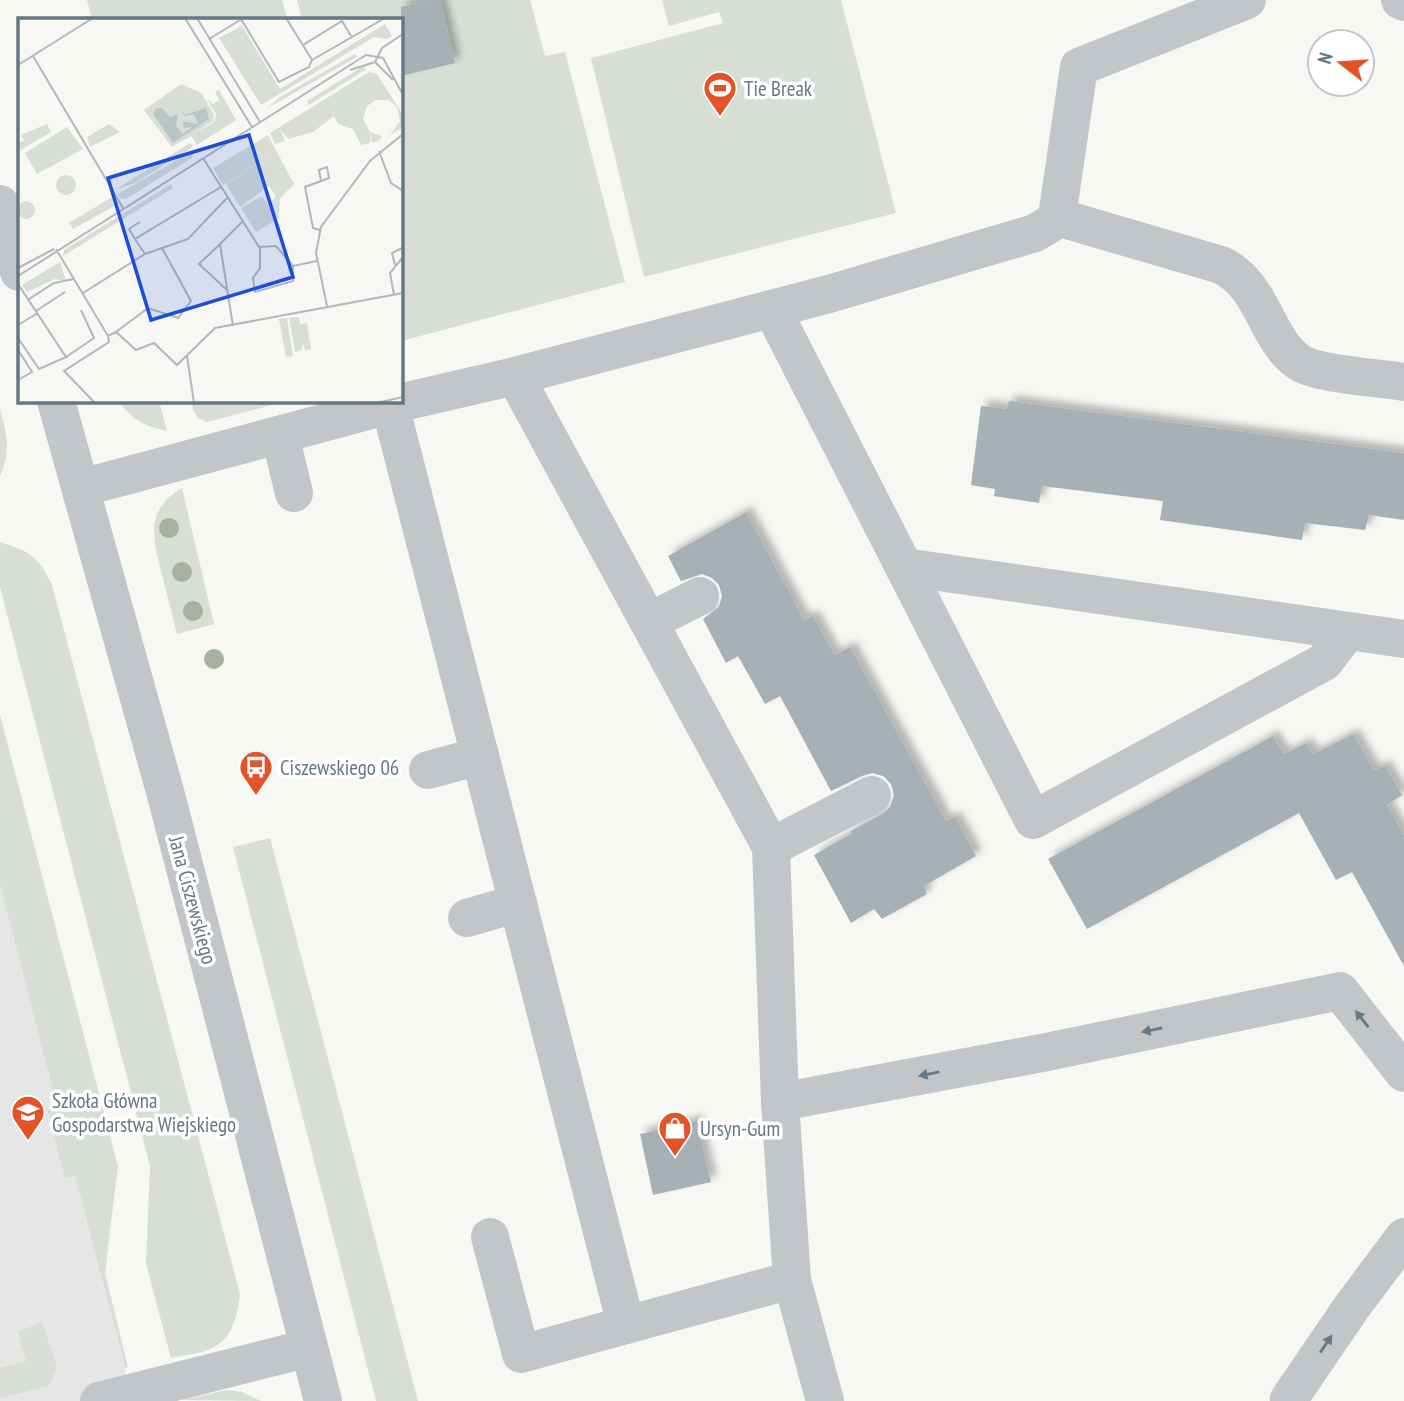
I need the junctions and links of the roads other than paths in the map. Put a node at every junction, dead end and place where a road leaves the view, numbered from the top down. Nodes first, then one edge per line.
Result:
1 (1247, 0) edge
2 (0, 204) edge
3 (1057, 217) junction
4 (18, 268) edge
5 (772, 309) junction
6 (515, 376) junction
7 (1404, 382) edge
8 (56, 402) edge
9 (390, 405) junction
10 (280, 435) junction
11 (81, 488) junction
12 (295, 493) dead end
13 (904, 567) junction
14 (700, 596) dead end
15 (649, 622) junction
16 (1348, 631) junction
17 (1404, 639) edge
18 (480, 756) junction
19 (428, 770) dead end
20 (872, 794) dead end
21 (771, 847) junction
22 (518, 903) junction
23 (467, 918) dead end
24 (1404, 1073) edge
25 (780, 1102) junction
26 (490, 1237) dead end
27 (1404, 1237) edge
28 (792, 1280) junction
29 (626, 1325) junction
30 (309, 1348) junction
31 (99, 1401) edge
32 (323, 1401) edge
33 (825, 1401) edge
34 (1290, 1401) edge

1 - 3 street
2 - 4 street
3 - 5 street
3 - 7 street
5 - 6 street
5 - 13 street
6 - 9 street
6 - 15 street
8 - 11 street, Jana Ciszewskiego
9 - 10 street
9 - 18 street
10 - 11 street
10 - 12 street
11 - 30 street, Jana Ciszewskiego
13 - 16 street
13 - 16 street
14 - 15 street
15 - 21 street
16 - 17 street
18 - 19 street
18 - 22 street
20 - 21 street
21 - 25 street
22 - 23 street
22 - 29 street
24 -> 25 street
25 - 28 street
26 - 29 street
34 -> 27 street
28 - 29 street
28 - 33 street
30 - 31 street
30 - 32 street, Jana Ciszewskiego

